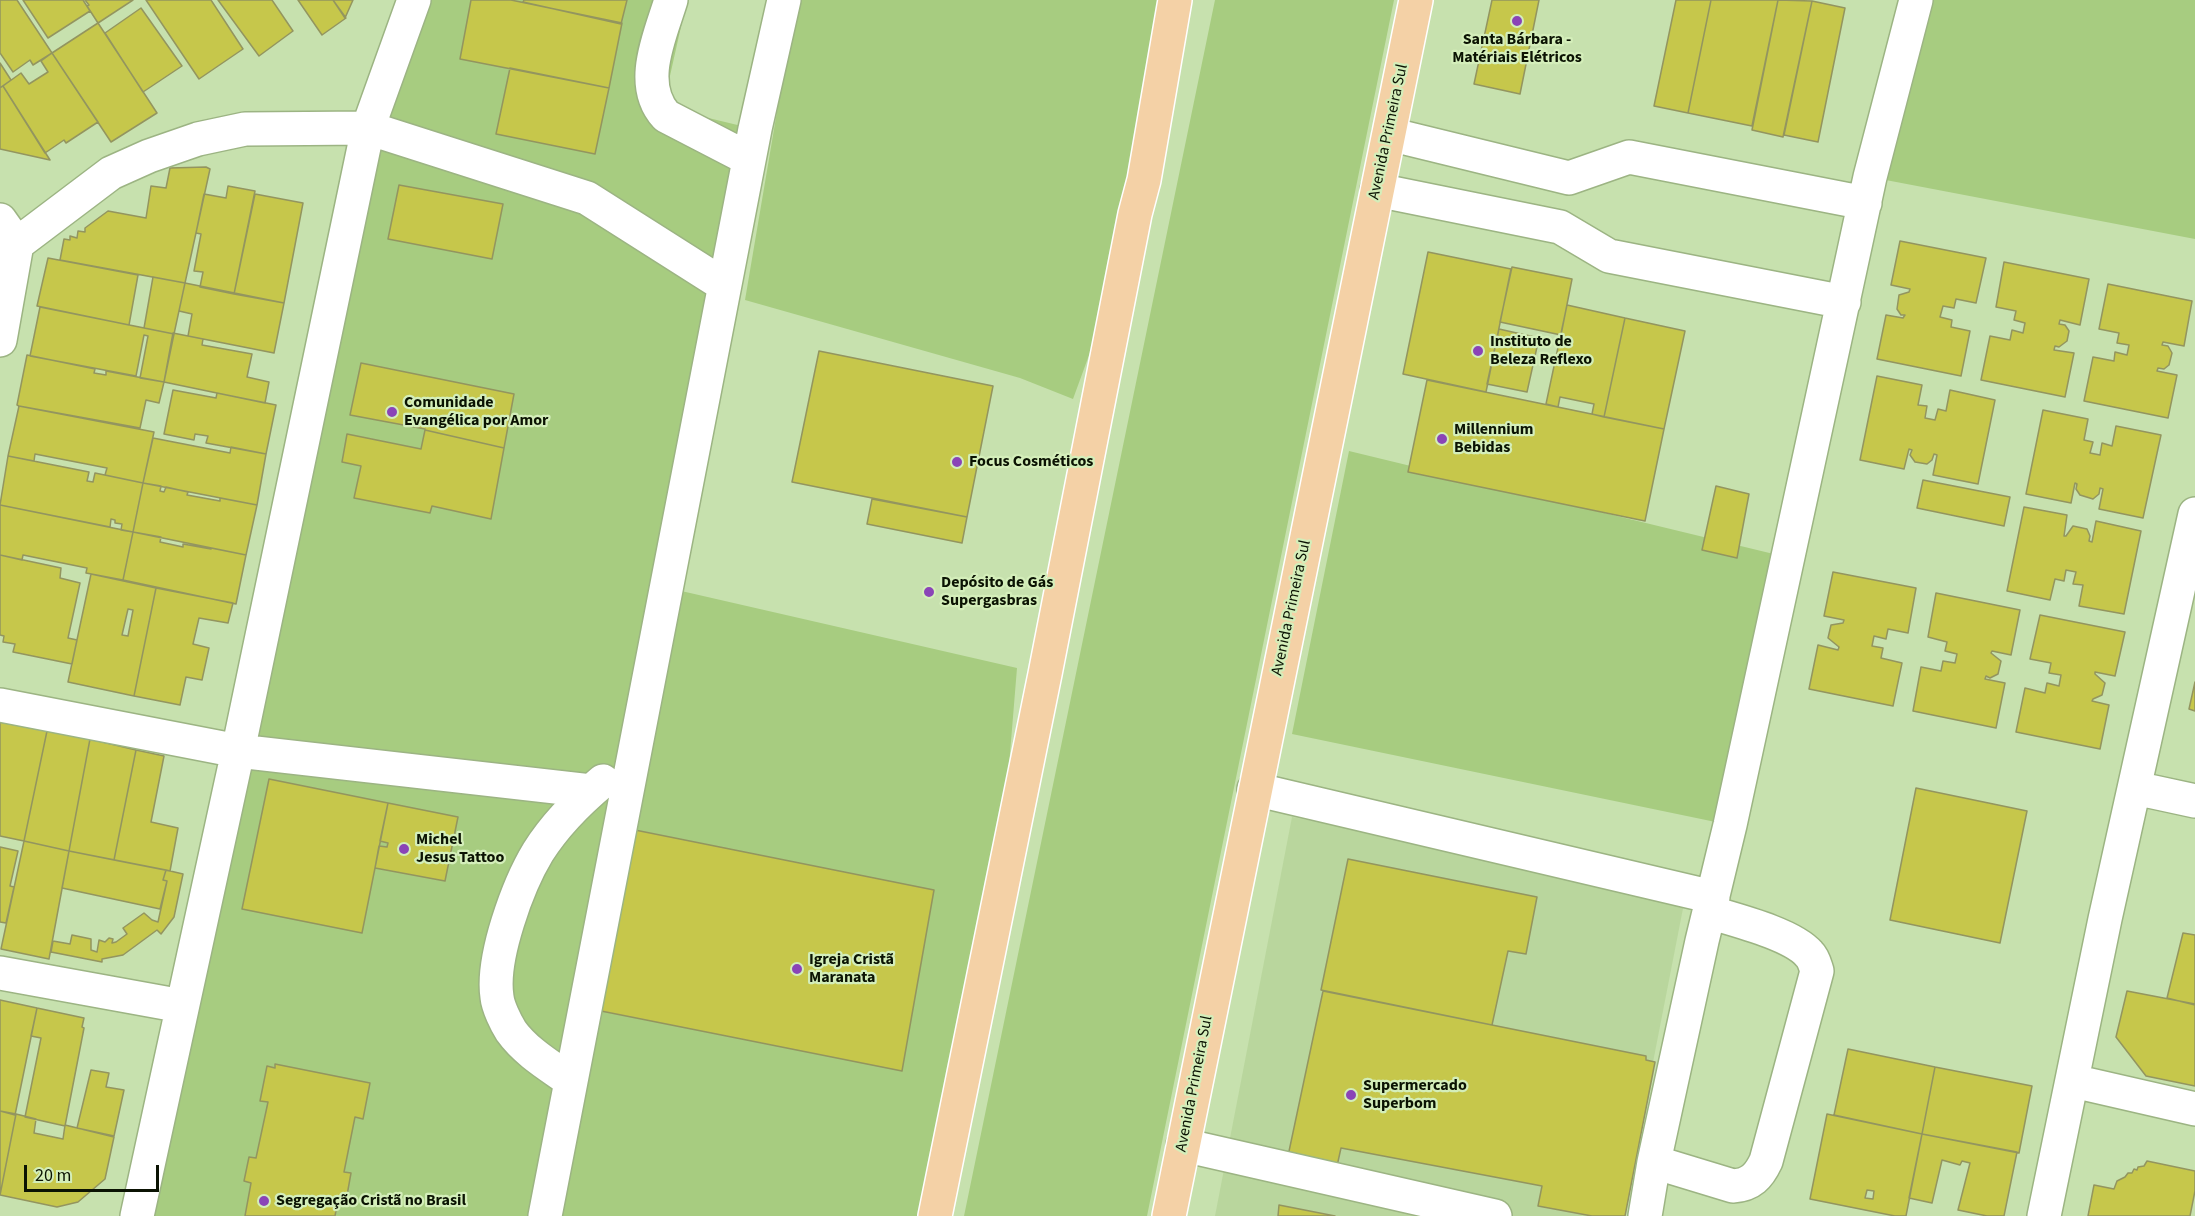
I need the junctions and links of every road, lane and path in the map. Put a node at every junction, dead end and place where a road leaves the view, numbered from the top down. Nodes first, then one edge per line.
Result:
1 (414, 0) edge
2 (671, 0) edge
3 (784, 0) edge
4 (1175, 0) edge
5 (1416, 0) edge
6 (1916, 0) edge
7 (368, 128) junction
8 (1389, 134) junction
9 (749, 159) junction
10 (1569, 178) junction
11 (1377, 190) junction
12 (1865, 203) junction
13 (1560, 227) junction
14 (8, 232) edge
15 (724, 285) junction
16 (1844, 302) junction
17 (0, 340) edge
18 (2195, 516) edge
19 (0, 705) edge
20 (238, 751) junction
21 (634, 754) junction
22 (1254, 789) junction
23 (2135, 789) junction
24 (591, 791) junction
25 (2195, 801) edge
26 (1711, 904) junction
27 (0, 973) edge
28 (182, 1006) junction
29 (571, 1081) junction
30 (2073, 1081) junction
31 (2195, 1109) edge
32 (1183, 1145) junction
33 (1654, 1162) junction
34 (137, 1216) edge
35 (545, 1216) edge
36 (935, 1216) edge
37 (1169, 1216) edge
38 (1495, 1216) edge
39 (1645, 1216) edge
40 (2044, 1216) edge

1 - 7 street
2 - 9 street
3 - 9 street
4 - 36 main road
5 - 8 main road, Avenida Primeira Sul
6 - 12 street
7 - 14 street
7 - 15 street
7 - 20 street
8 - 10 street
8 - 11 main road, Avenida Primeira Sul
9 - 15 street
10 - 12 street
10 - 13 street
11 - 13 street
11 - 22 main road, Avenida Primeira Sul
12 - 16 street
13 - 16 street
14 - 17 street
15 - 21 street
16 - 26 street
18 - 23 street
19 - 20 street
20 - 24 street
20 - 28 street
21 - 24 street
21 - 29 street
22 - 26 street
22 - 32 main road, Avenida Primeira Sul
23 - 25 street
23 - 30 street
24 - 29 street
26 - 33 street
26 - 33 street
27 - 28 street
28 - 34 street
29 - 35 street
30 - 31 street
30 - 40 street
32 - 37 main road, Avenida Primeira Sul
32 - 38 street
33 - 39 street

